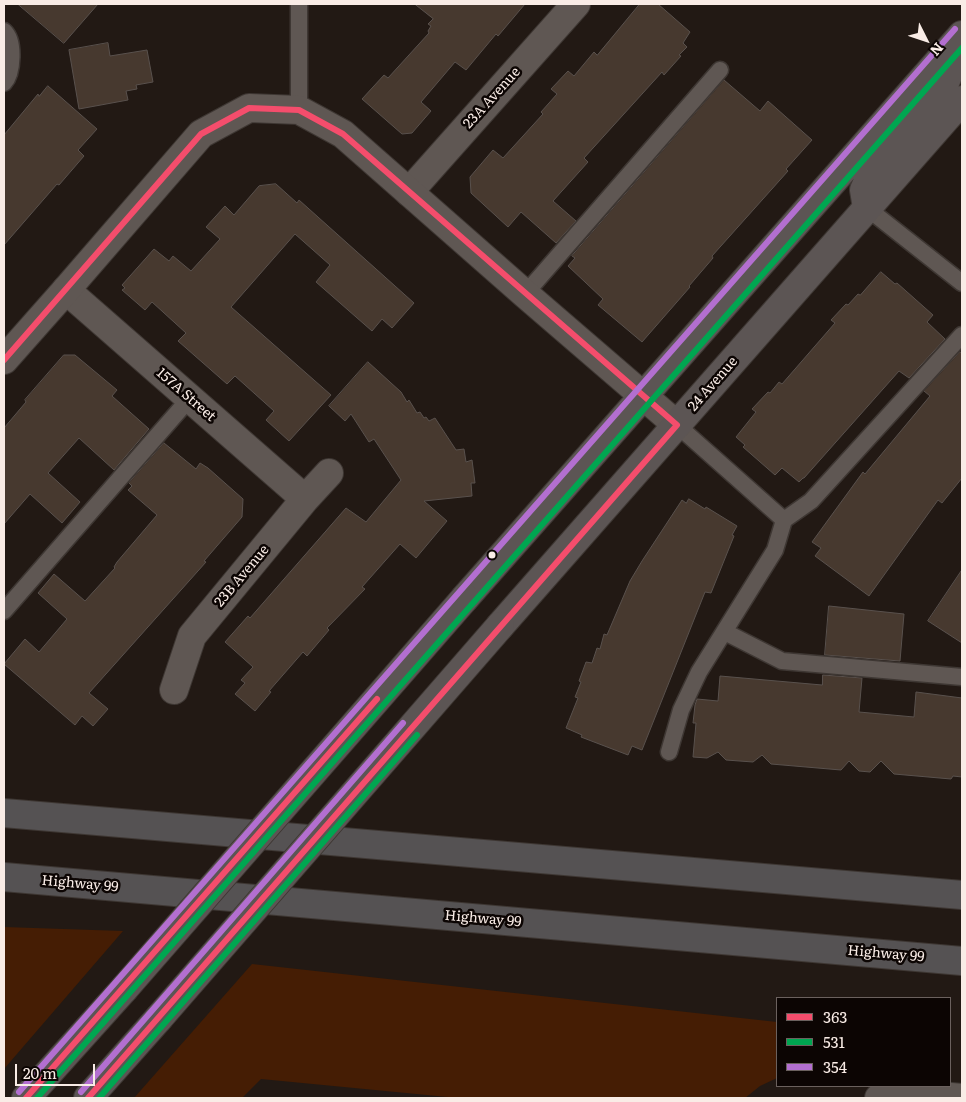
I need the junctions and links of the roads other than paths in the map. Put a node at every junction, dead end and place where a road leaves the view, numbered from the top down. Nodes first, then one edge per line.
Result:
1 (299, 4) edge
2 (576, 4) edge
3 (4, 31) edge
4 (962, 35) edge
5 (962, 44) edge
6 (720, 70) dead end
7 (4, 84) edge
8 (961, 104) edge
9 (299, 110) junction
10 (409, 192) junction
11 (867, 208) junction
12 (962, 283) edge
13 (66, 290) junction
14 (525, 294) junction
15 (962, 335) edge
16 (4, 360) edge
17 (644, 397) junction
18 (190, 398) junction
19 (677, 426) junction
20 (329, 474) dead end
21 (305, 499) junction
22 (784, 520) junction
23 (4, 611) edge
24 (725, 632) junction
25 (962, 677) edge
26 (174, 690) dead end
27 (669, 752) dead end
28 (4, 812) edge
29 (4, 877) edge
30 (962, 895) edge
31 (962, 961) edge
32 (26, 1098) edge
33 (88, 1098) edge
34 (879, 1098) edge
35 (962, 1098) edge

1 - 9 lane
2 - 10 street, 23A Avenue
3 - 7 lane
4 - 17 main road
5 - 11 main road
6 - 14 lane
8 - 11 main road, 24 Avenue
9 - 10 street
9 - 13 street
10 - 14 street
11 - 12 lane
11 - 19 main road, 24 Avenue
13 - 16 street
13 - 18 street, 157A Street
14 - 17 street
15 - 22 lane
17 - 19 street
17 - 32 main road, bridge
18 - 21 street, 157A Street
18 - 23 lane
19 - 22 lane
19 - 33 main road, 24 Avenue, bridge
20 - 21 street, 23B Avenue
21 - 26 street, 23B Avenue
22 - 24 lane
24 - 25 lane
24 - 27 lane
28 - 30 highway
29 - 31 highway, Highway 99
34 - 35 street

